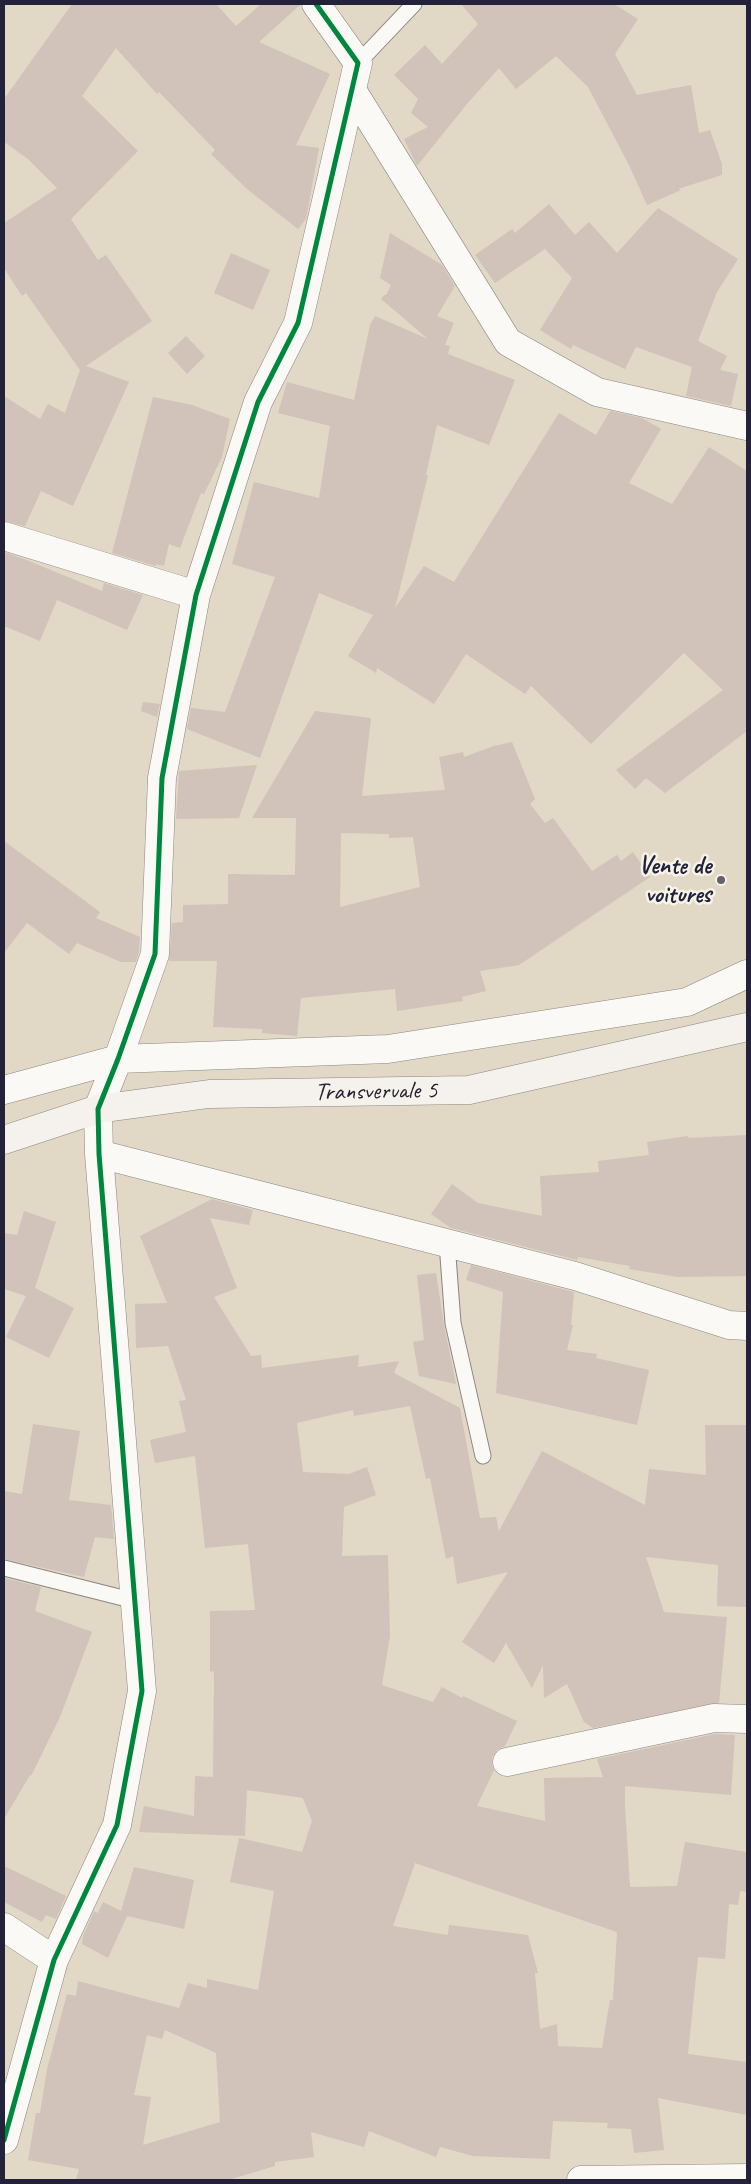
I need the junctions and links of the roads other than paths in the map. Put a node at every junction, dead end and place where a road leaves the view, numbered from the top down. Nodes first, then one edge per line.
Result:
1 (316, 4) edge
2 (414, 4) edge
3 (358, 63) junction
4 (352, 90) junction
5 (747, 426) edge
6 (4, 536) edge
7 (196, 595) junction
8 (747, 974) edge
9 (747, 1027) edge
10 (118, 1059) junction
11 (4, 1090) edge
12 (98, 1109) junction
13 (4, 1140) edge
14 (99, 1154) junction
15 (447, 1243) junction
16 (747, 1326) edge
17 (483, 1456) dead end
18 (4, 1568) edge
19 (134, 1600) junction
20 (747, 1719) edge
21 (508, 1762) dead end
22 (4, 1926) edge
23 (54, 1960) junction
24 (4, 2140) edge
25 (747, 2178) edge
26 (581, 2180) edge

1 - 3 street
2 - 3 lane
3 - 4 street
4 - 5 street
4 - 7 street
6 - 7 street
7 - 10 street
8 - 10 street
9 - 12 main road, Transvervale 5
10 - 11 street
10 - 12 street
12 - 13 main road, Transvervale 5
12 - 14 street
14 - 15 street
14 - 19 street
15 - 16 street
15 - 17 lane
18 - 19 lane
19 - 23 street
20 - 21 street
22 - 23 street
23 - 24 street
25 - 26 street

